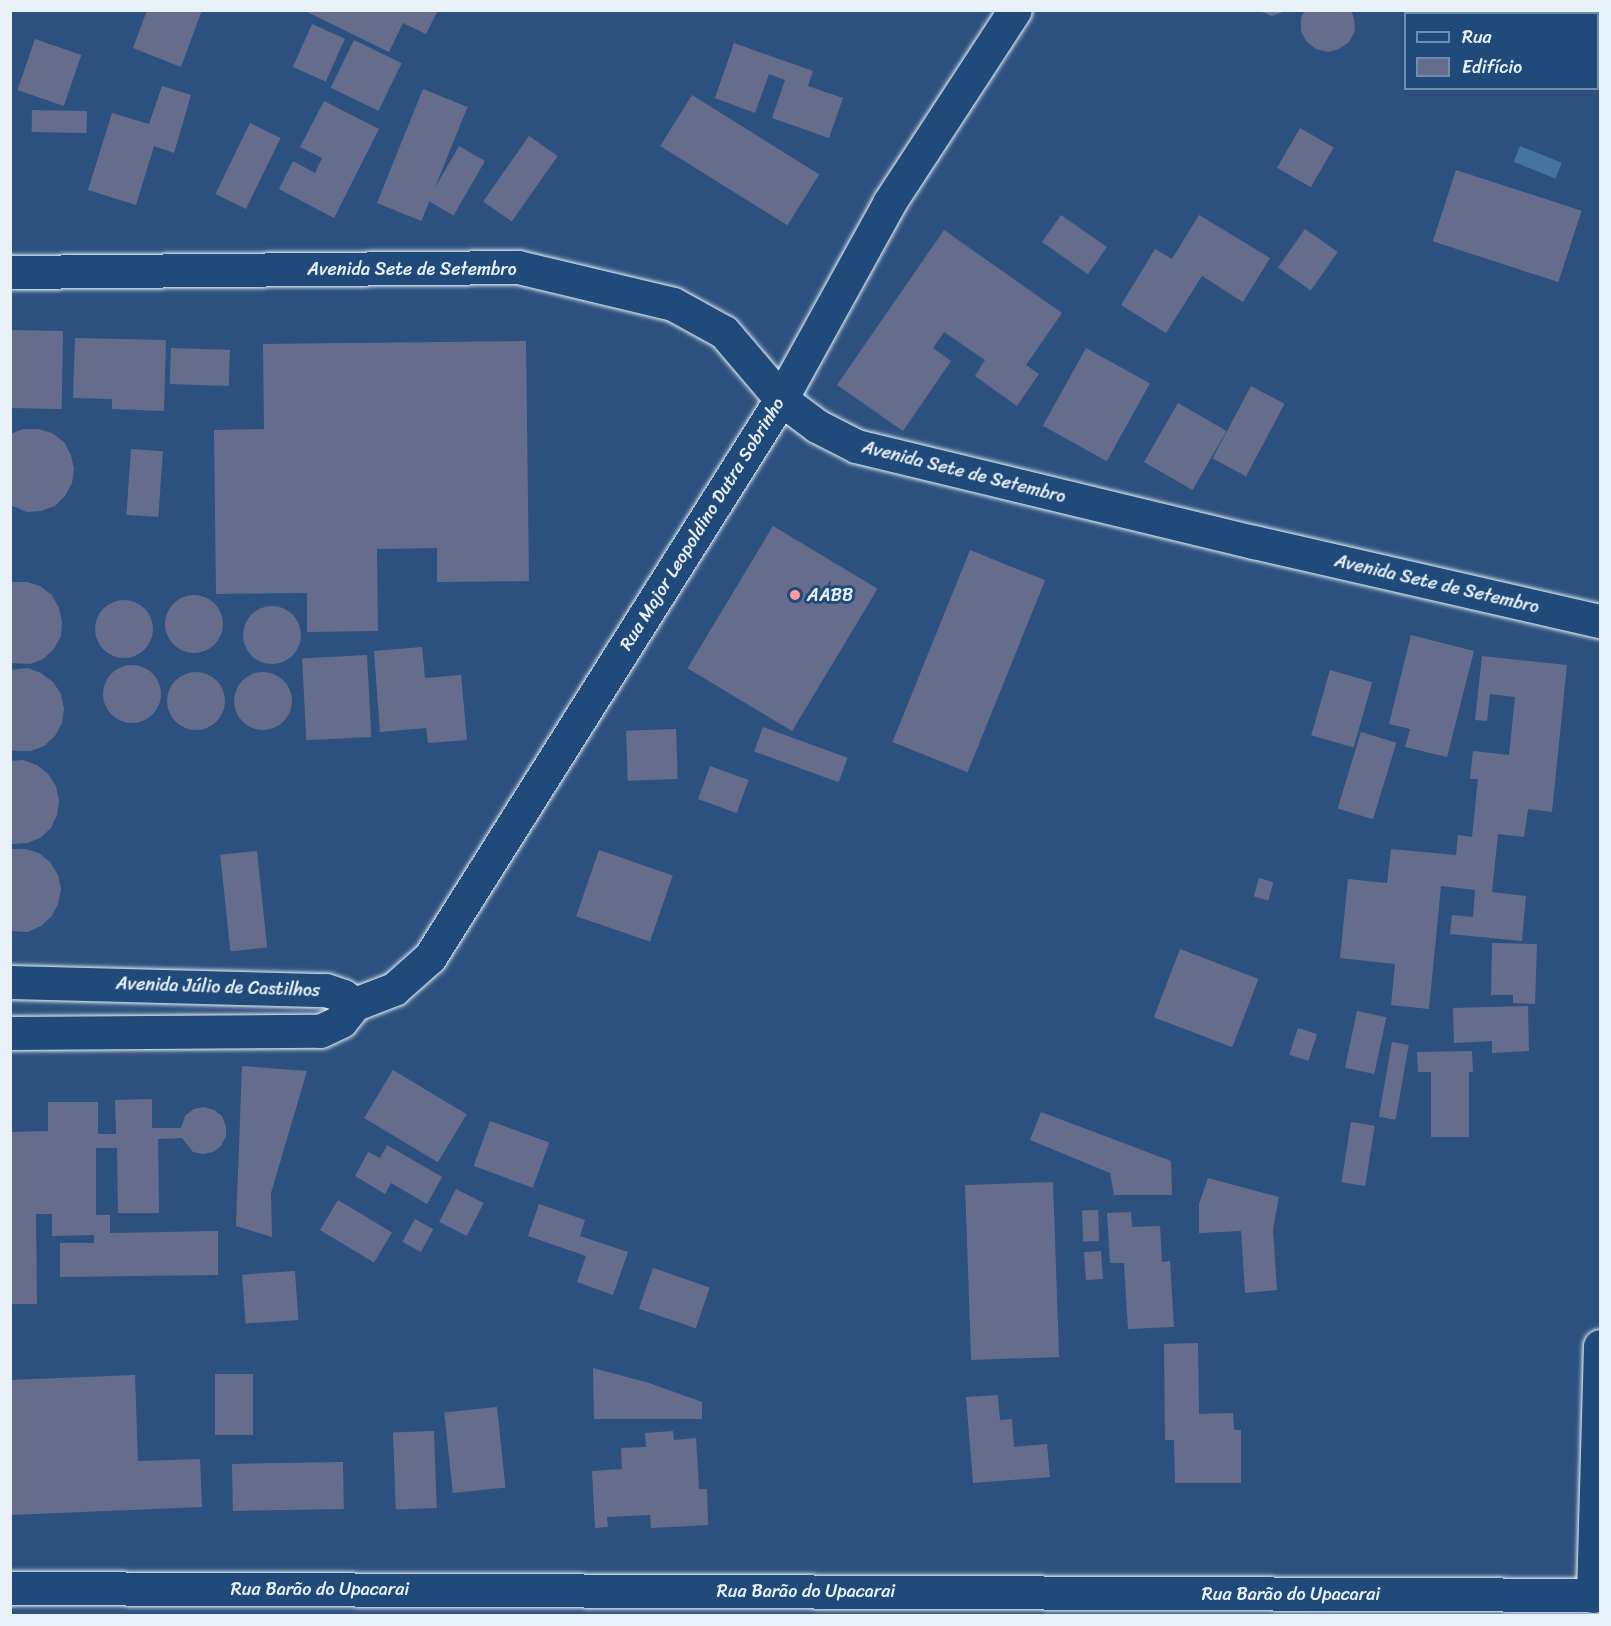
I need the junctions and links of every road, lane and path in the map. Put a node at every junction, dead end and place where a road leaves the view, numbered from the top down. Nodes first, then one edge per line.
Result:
1 (1015, 10) edge
2 (10, 272) edge
3 (781, 399) junction
4 (1600, 621) edge
5 (10, 982) edge
6 (354, 1004) junction
7 (10, 1033) edge
8 (1600, 1346) edge
9 (10, 1588) edge
10 (1597, 1596) edge
11 (568, 1602) edge

1 - 3 street, Rua Major Leopoldino Dutra Sobrinho
2 - 3 street, Avenida Sete de Setembro
3 - 4 street, Avenida Sete de Setembro
3 - 6 street, Rua Major Leopoldino Dutra Sobrinho
5 - 6 street, Avenida Júlio de Castilhos
6 - 7 street, Avenida Júlio de Castilhos
8 - 10 street
9 - 11 street, Rua Barão do Upacarai
10 - 11 street, Rua Barão do Upacarai

